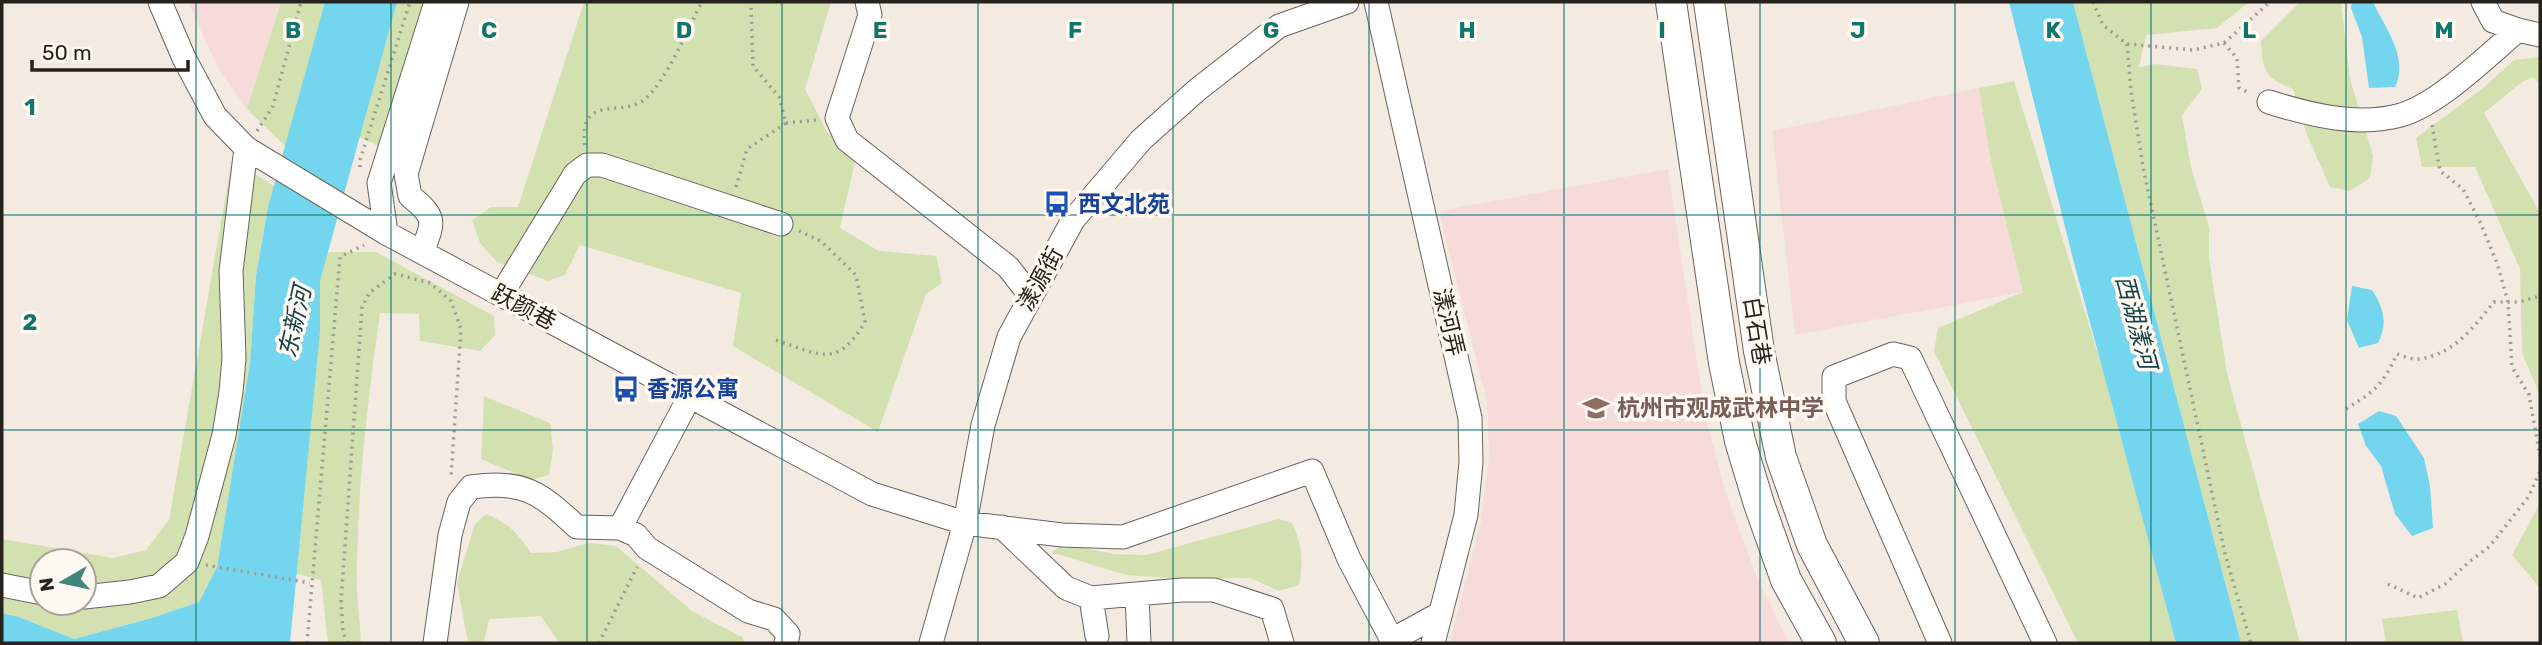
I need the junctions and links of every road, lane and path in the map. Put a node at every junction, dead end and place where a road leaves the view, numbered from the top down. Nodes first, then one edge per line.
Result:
1 (160, 2) edge
2 (301, 2) edge
3 (436, 2) edge
4 (457, 2) edge
5 (702, 2) edge
6 (751, 2) edge
7 (867, 2) edge
8 (1347, 2) edge
9 (1376, 2) edge
10 (1671, 2) edge
11 (1709, 2) edge
12 (2093, 2) edge
13 (2270, 2) edge
14 (2483, 2) edge
15 (2529, 32) edge
16 (2224, 43) junction
17 (2127, 44) junction
18 (2435, 98) junction
19 (2269, 102) joint
20 (837, 118) junction
21 (786, 123) junction
22 (246, 148) junction
23 (587, 165) junction
24 (730, 206) junction
25 (781, 224) joint
26 (386, 233) junction
27 (422, 252) junction
28 (501, 295) junction
29 (1030, 295) junction
30 (2540, 296) edge
31 (2508, 302) junction
32 (776, 340) dead end
33 (690, 396) junction
34 (2346, 409) dead end
35 (2540, 456) edge
36 (2540, 471) edge
37 (459, 502) junction
38 (965, 523) junction
39 (1003, 527) junction
40 (620, 528) junction
41 (647, 548) junction
42 (187, 562) junction
43 (310, 583) junction
44 (2388, 584) dead end
45 (2, 585) edge
46 (28, 590) edge
47 (1137, 594) junction
48 (98, 596) edge
49 (1091, 598) junction
50 (1441, 613) junction
51 (1097, 636) dead end
52 (1391, 642) edge
53 (307, 643) edge
54 (348, 643) edge
55 (435, 643) edge
56 (599, 643) edge
57 (786, 643) edge
58 (931, 643) edge
59 (1139, 643) edge
60 (1282, 643) edge
61 (1433, 643) edge
62 (1821, 643) edge
63 (1864, 643) edge
64 (1940, 643) edge
65 (2045, 643) edge
66 (2251, 643) edge

1 - 22 street, 跃颜巷
2 - 22 path
3 - 26 street
4 - 27 street
5 - 23 path
6 - 21 path
7 - 20 street
8 - 29 street, 漾源街
9 - 50 street, 漾河弄
10 - 62 main road, 白石巷
11 - 63 main road, 白石巷
12 - 17 path
13 - 16 path
14 - 15 street
15 - 18 street
16 - 17 path
16 - 19 path
17 - 66 path
18 - 19 street
18 - 31 path
20 - 21 path
20 - 29 street
21 - 24 path
22 - 26 street, 跃颜巷
22 - 42 street
23 - 24 street
23 - 28 street
24 - 25 street
25 - 32 path
26 - 27 street, 跃颜巷
26 - 43 path
27 - 28 street, 跃颜巷
28 - 33 street, 跃颜巷
29 - 38 street, 漾源街
30 - 31 path
31 - 34 path
31 - 35 path
33 - 38 street, 跃颜巷
33 - 40 street
36 - 44 path
37 - 40 street
37 - 54 path
37 - 55 street
38 - 39 street, 跃颜巷
38 - 58 street, 漾源街
39 - 49 street
39 - 52 street, 跃颜巷
40 - 41 street
41 - 56 path
41 - 57 street
42 - 43 path
42 - 48 street
43 - 53 path
45 - 46 street
47 - 49 street
47 - 59 street
47 - 60 street
49 - 51 street
50 - 52 street
50 - 61 street, 漾河弄
64 - 65 street

